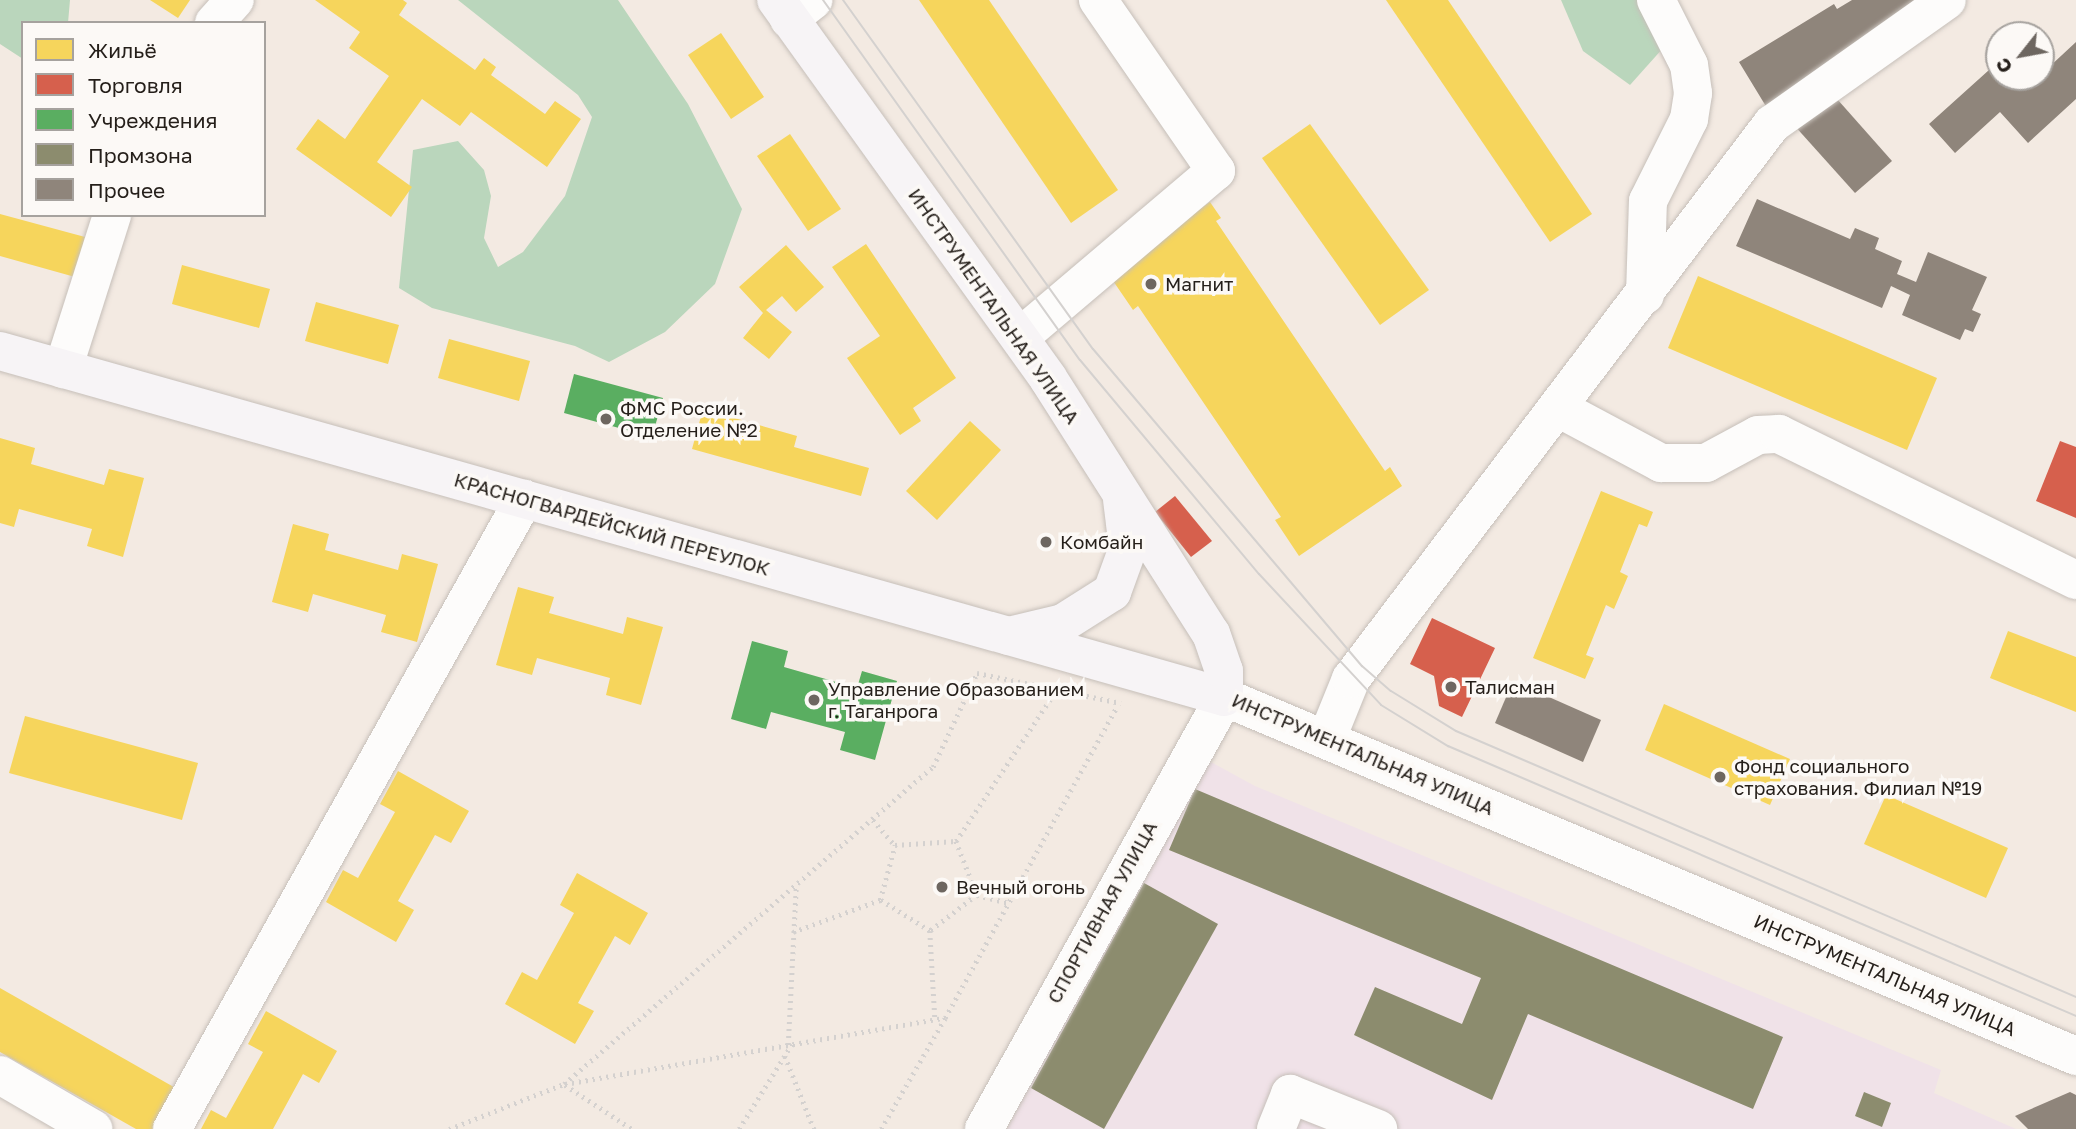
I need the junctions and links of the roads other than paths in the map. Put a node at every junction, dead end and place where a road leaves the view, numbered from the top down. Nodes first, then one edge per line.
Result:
1 (234, 0) edge
2 (1098, 0) edge
3 (1656, 0) edge
4 (1947, 0) edge
5 (792, 6) edge
6 (216, 21) edge
7 (111, 217) edge
8 (1645, 295) junction
9 (1020, 337) junction
10 (0, 351) edge
11 (63, 369) junction
12 (1560, 409) junction
13 (1122, 494) junction
14 (524, 499) junction
15 (2076, 580) edge
16 (1007, 637) junction
17 (1224, 697) junction
18 (1327, 738) junction
19 (2076, 1056) edge
20 (0, 1075) edge
21 (93, 1129) edge
22 (172, 1129) edge
23 (984, 1129) edge
24 (1276, 1129) edge
25 (1378, 1129) edge

1 - 6 street
2 - 9 street
3 - 8 street
4 - 8 street
5 - 9 main road, ИНСТРУМЕНТАЛЬНАЯ УЛИЦА
7 - 11 street
8 - 12 street
9 - 13 main road, ИНСТРУМЕНТАЛЬНАЯ УЛИЦА
10 - 11 main road, КРАСНОГВАРДЕЙСКИЙ ПЕРЕУЛОК
11 - 14 main road, КРАСНОГВАРДЕЙСКИЙ ПЕРЕУЛОК
12 - 15 street
12 - 18 street
13 - 16 main road
13 - 17 main road, ИНСТРУМЕНТАЛЬНАЯ УЛИЦА
14 - 16 main road, КРАСНОГВАРДЕЙСКИЙ ПЕРЕУЛОК
14 - 22 street
16 - 17 main road, КРАСНОГВАРДЕЙСКИЙ ПЕРЕУЛОК
17 - 18 street, ИНСТРУМЕНТАЛЬНАЯ УЛИЦА
17 - 23 street, СПОРТИВНАЯ УЛИЦА
18 - 19 street, ИНСТРУМЕНТАЛЬНАЯ УЛИЦА
20 - 21 street
24 - 25 street

